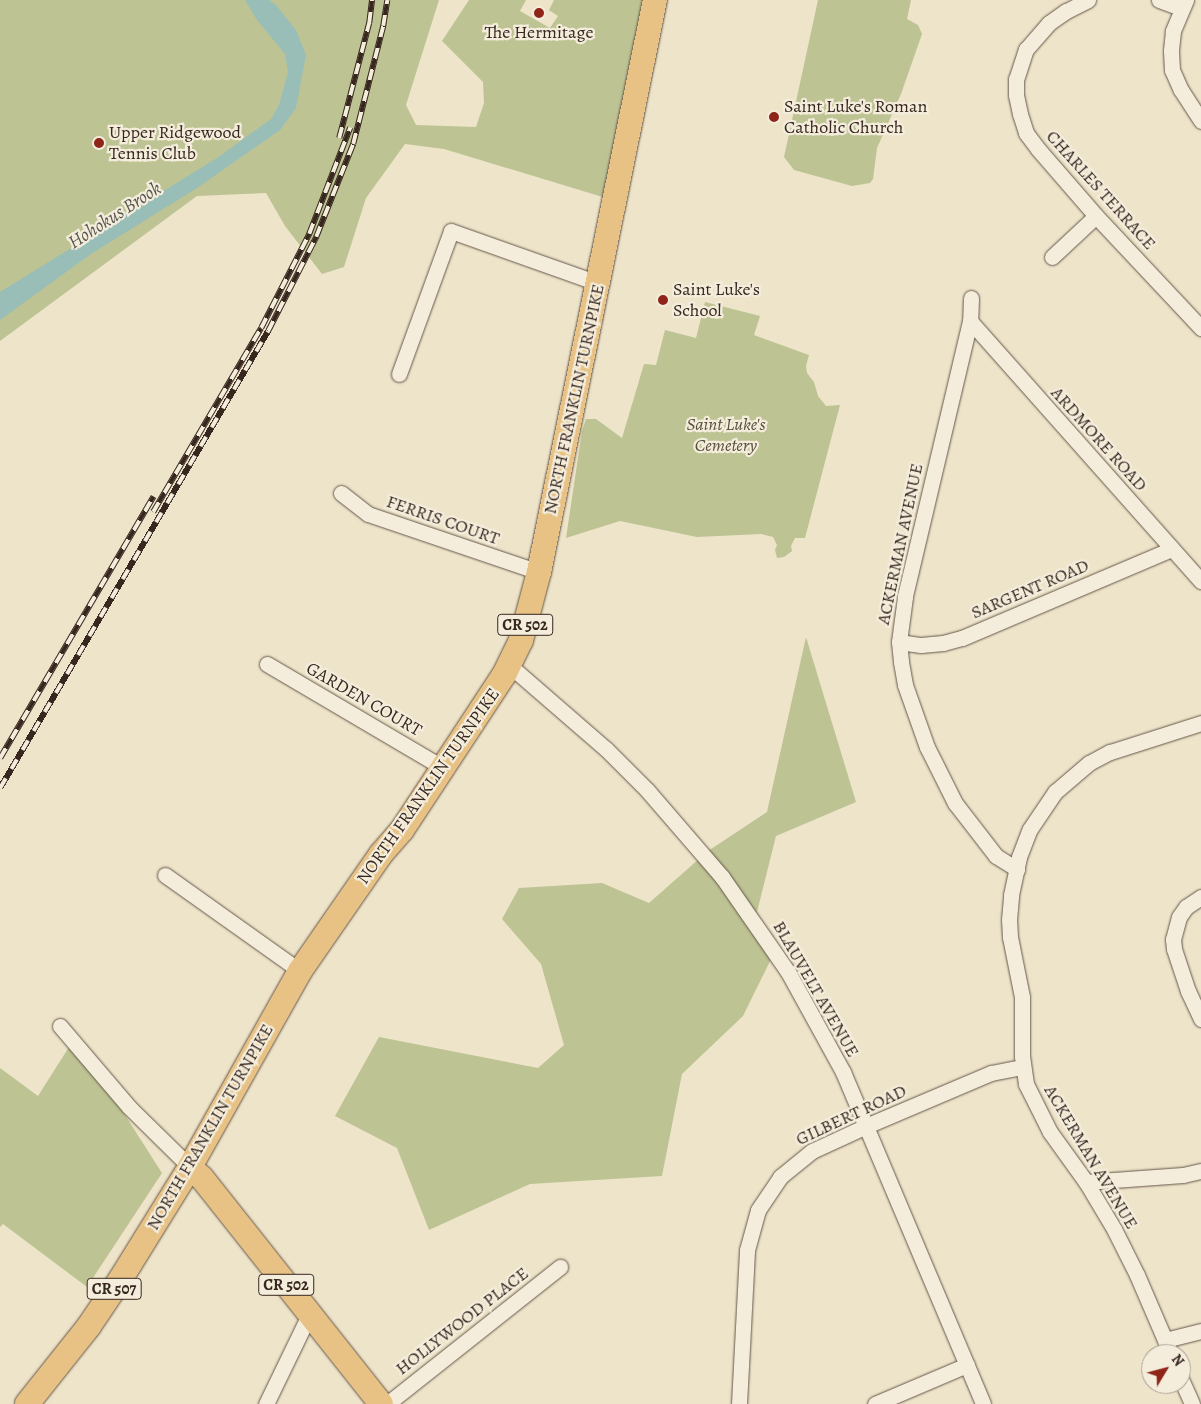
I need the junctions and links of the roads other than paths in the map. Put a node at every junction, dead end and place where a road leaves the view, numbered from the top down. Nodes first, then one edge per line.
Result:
1 (655, 0) edge
2 (1088, 0) edge
3 (1159, 0) edge
4 (1184, 4) edge
5 (1064, 5) edge
6 (1201, 121) edge
7 (1096, 216) junction
8 (1052, 257) dead end
9 (598, 283) junction
10 (971, 298) dead end
11 (970, 321) junction
12 (1201, 328) edge
13 (399, 374) dead end
14 (341, 493) dead end
15 (1172, 549) junction
16 (539, 572) junction
17 (1201, 581) edge
18 (899, 642) junction
19 (267, 664) dead end
20 (509, 665) junction
21 (1201, 723) edge
22 (442, 767) junction
23 (1017, 868) junction
24 (165, 875) dead end
25 (1201, 897) edge
26 (300, 971) junction
27 (1201, 1019) edge
28 (60, 1026) dead end
29 (1022, 1067) junction
30 (866, 1126) junction
31 (190, 1167) junction
32 (1201, 1171) edge
33 (1086, 1182) junction
34 (560, 1267) dead end
35 (309, 1315) junction
36 (1201, 1331) edge
37 (1167, 1344) edge
38 (1174, 1344) edge
39 (966, 1365) junction
40 (27, 1404) edge
41 (266, 1404) edge
42 (381, 1404) edge
43 (387, 1404) edge
44 (739, 1404) edge
45 (875, 1404) edge
46 (983, 1404) edge

1 - 9 main road, NORTH FRANKLIN TURNPIKE / CR 502
2 - 5 street, CHARLES TERRACE
3 - 4 street
4 - 6 street
5 - 7 street, CHARLES TERRACE
7 - 8 street
7 - 12 street, CHARLES TERRACE
9 - 13 street
9 - 16 main road, NORTH FRANKLIN TURNPIKE / CR 502
10 - 11 street, ACKERMAN AVENUE
11 - 15 street, ARDMORE ROAD
11 - 18 street, ACKERMAN AVENUE
14 - 16 street, FERRIS COURT
15 - 17 street, ARDMORE ROAD
15 - 18 street, SARGENT ROAD
16 - 20 main road, NORTH FRANKLIN TURNPIKE / CR 502
18 - 23 street, ACKERMAN AVENUE
19 - 22 street, GARDEN COURT
20 - 22 main road, NORTH FRANKLIN TURNPIKE / CR 502
20 - 30 street, BLAUVELT AVENUE
21 - 23 street
22 - 26 main road, NORTH FRANKLIN TURNPIKE / CR 502
23 - 29 street, ACKERMAN AVENUE
24 - 26 street
25 - 27 street
26 - 31 main road, NORTH FRANKLIN TURNPIKE / CR 502
28 - 31 street
29 - 30 street, GILBERT ROAD
29 - 33 street, ACKERMAN AVENUE
30 - 39 street, BLAUVELT AVENUE
30 - 44 street, GILBERT ROAD
31 - 35 main road, CR 502
31 - 40 main road, NORTH FRANKLIN TURNPIKE / CR 507
32 - 33 street
33 - 37 street, ACKERMAN AVENUE
34 - 43 street, HOLLYWOOD PLACE
35 - 41 street
35 - 42 main road, CR 502
36 - 38 street
39 - 45 street
39 - 46 street, BLAUVELT AVENUE

